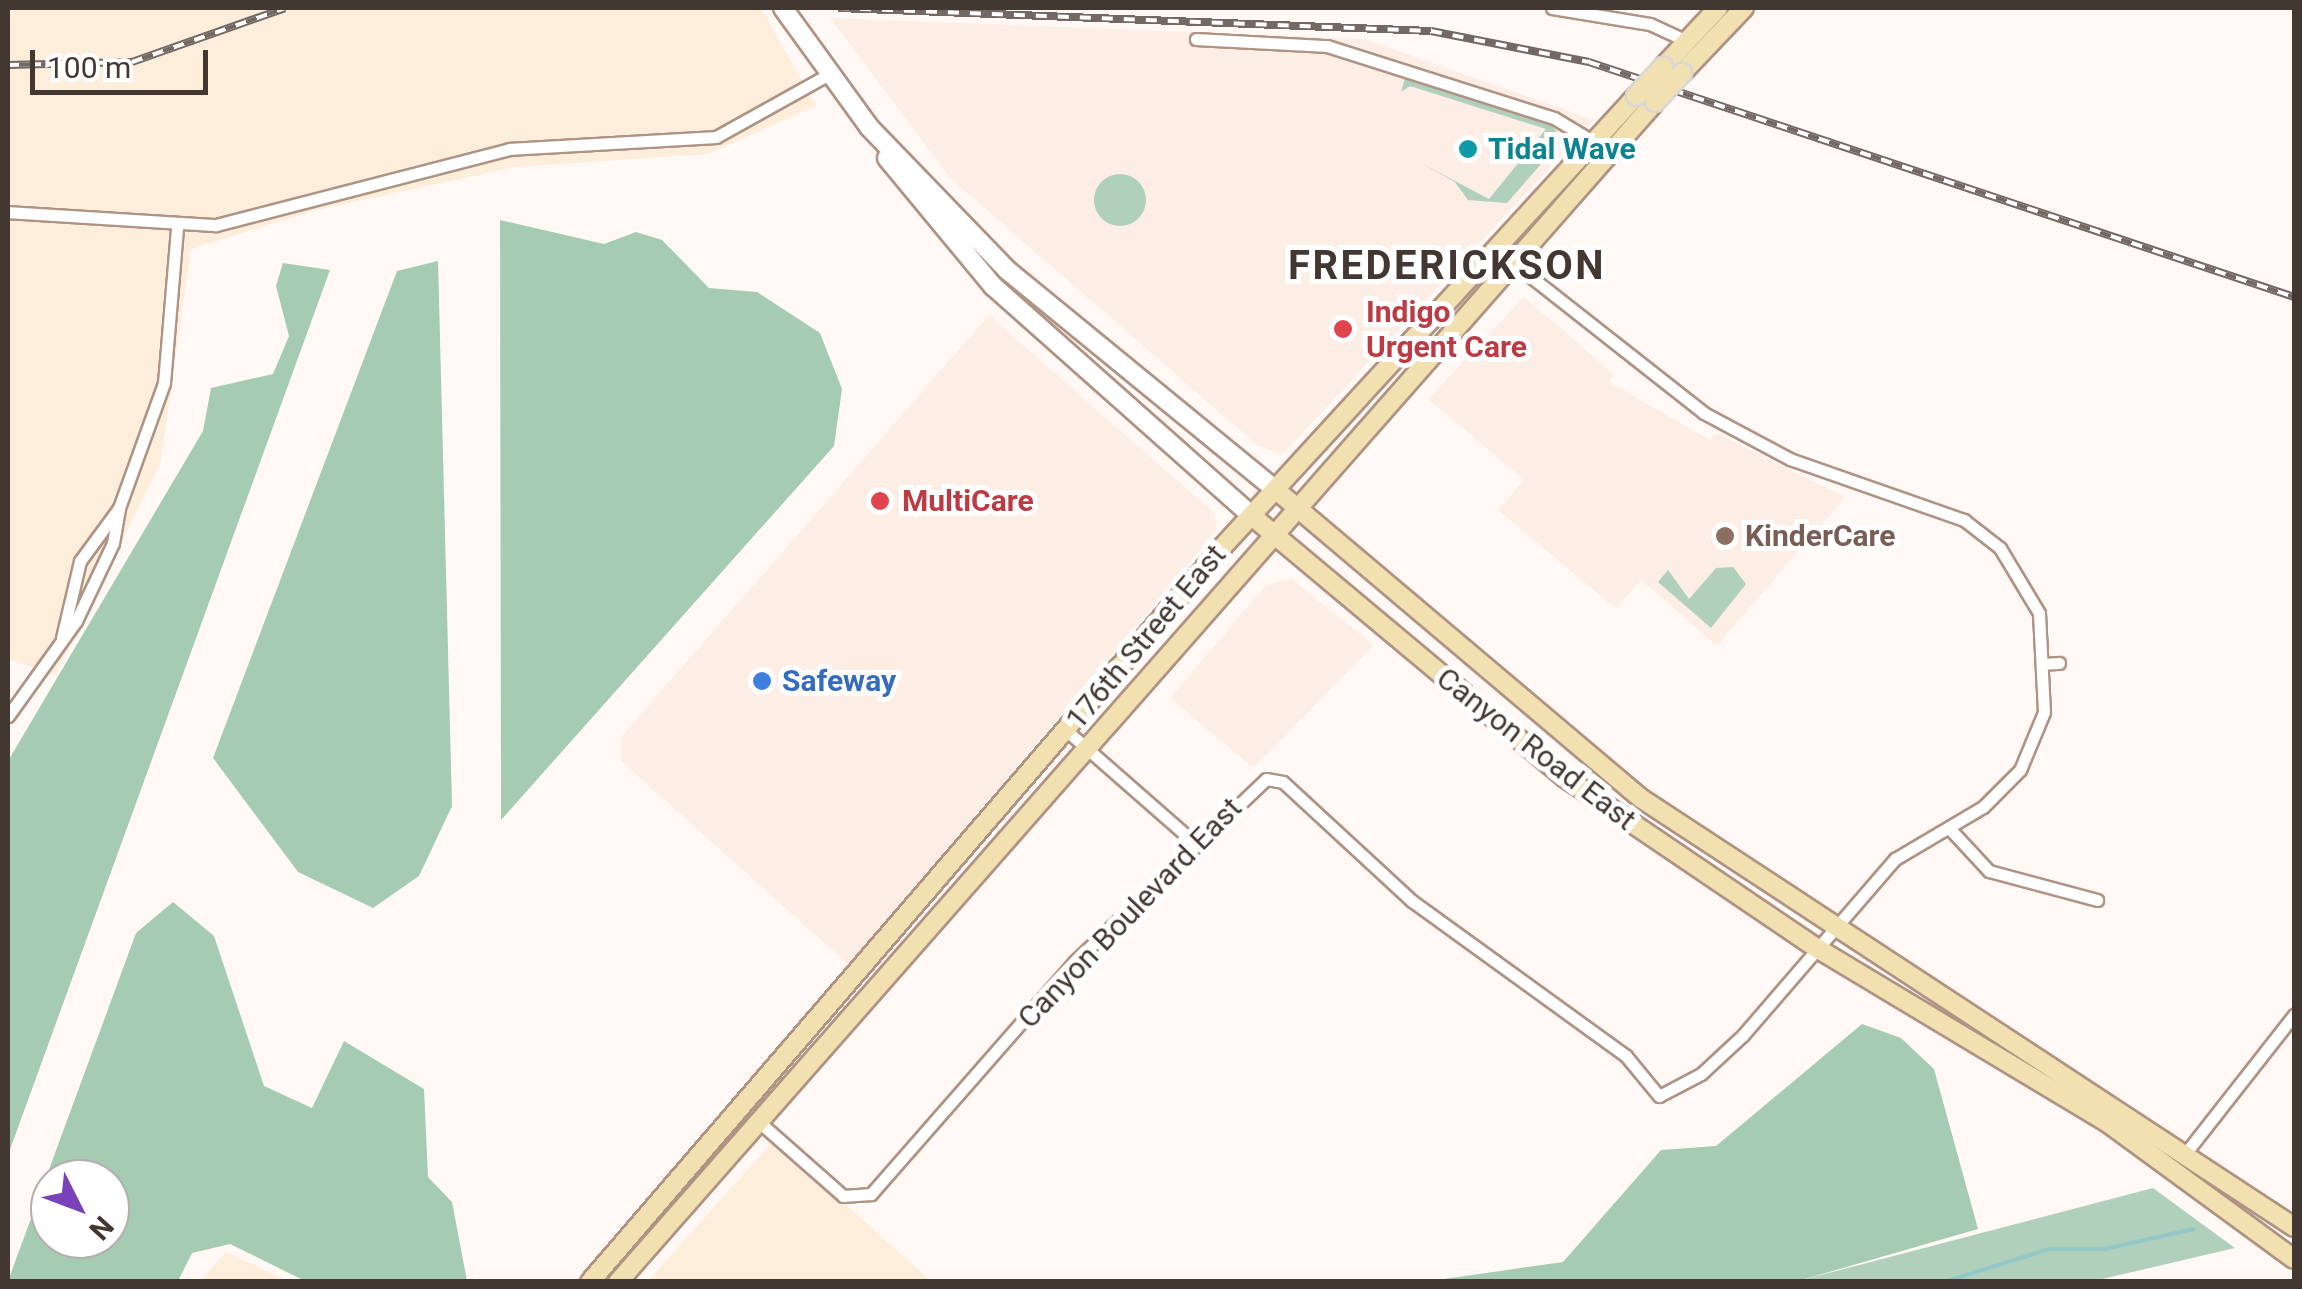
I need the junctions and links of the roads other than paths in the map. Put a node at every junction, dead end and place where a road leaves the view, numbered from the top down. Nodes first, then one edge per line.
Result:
1 (783, 8) edge
2 (1552, 8) edge
3 (1718, 8) edge
4 (1744, 8) edge
5 (1196, 39) dead end
6 (1687, 41) junction
7 (829, 74) junction
8 (870, 127) junction
9 (1594, 142) junction
10 (8, 212) edge
11 (176, 226) junction
12 (1497, 250) junction
13 (1515, 266) junction
14 (1276, 490) junction
15 (119, 508) junction
16 (1301, 513) junction
17 (1252, 516) junction
18 (1278, 540) junction
19 (62, 638) junction
20 (2060, 663) dead end
21 (2043, 664) junction
22 (8, 716) edge
23 (1066, 731) junction
24 (1086, 748) junction
25 (1949, 828) junction
26 (1197, 844) junction
27 (2097, 900) dead end
28 (1833, 925) junction
29 (1815, 947) junction
30 (2294, 1015) edge
31 (751, 1098) junction
32 (758, 1121) junction
33 (2108, 1123) junction
34 (2188, 1150) junction
35 (706, 1182) junction
36 (2294, 1227) edge
37 (2294, 1259) edge
38 (590, 1282) edge
39 (618, 1282) edge

1 - 7 main road, Canyon Road East
2 - 6 street
3 - 6 main road, 176th Street East
4 - 13 main road, 176th Street East, bridge
5 - 9 street
6 - 9 main road, 176th Street East, bridge
7 - 8 main road, Canyon Road East
7 - 11 street
8 - 14 main road, Canyon Road East
8 - 17 main road, Canyon Road East
9 - 12 main road, 176th Street East
10 - 11 street
11 - 15 street
12 - 13 street
12 - 14 main road, 176th Street East
13 - 16 main road, 176th Street East
13 - 21 street
14 - 16 main road, Canyon Road East
14 - 17 main road, 176th Street East
15 - 19 street
15 - 19 street
16 - 18 main road, 176th Street East
16 - 28 main road, Canyon Road East
17 - 18 main road, Canyon Road East
17 - 23 main road, 176th Street East
18 - 24 main road, 176th Street East
18 - 29 main road, Canyon Road East
19 - 22 street
20 - 21 street
21 - 25 street
23 - 24 street
23 - 31 main road, 176th Street East
24 - 26 street
24 - 32 main road, 176th Street East
25 - 27 street
25 - 28 street
26 - 29 street, Canyon Boulevard East
26 - 32 street, Canyon Boulevard East
28 - 29 street
28 - 34 main road, Canyon Road East
29 - 33 main road, Canyon Road East
30 - 34 street
31 - 35 main road
31 - 38 main road, 176th Street East
32 - 35 main road, 176th Street East
33 - 34 main road
33 - 37 main road, Canyon Road East
34 - 36 main road, Canyon Road East
35 - 39 main road, 176th Street East

